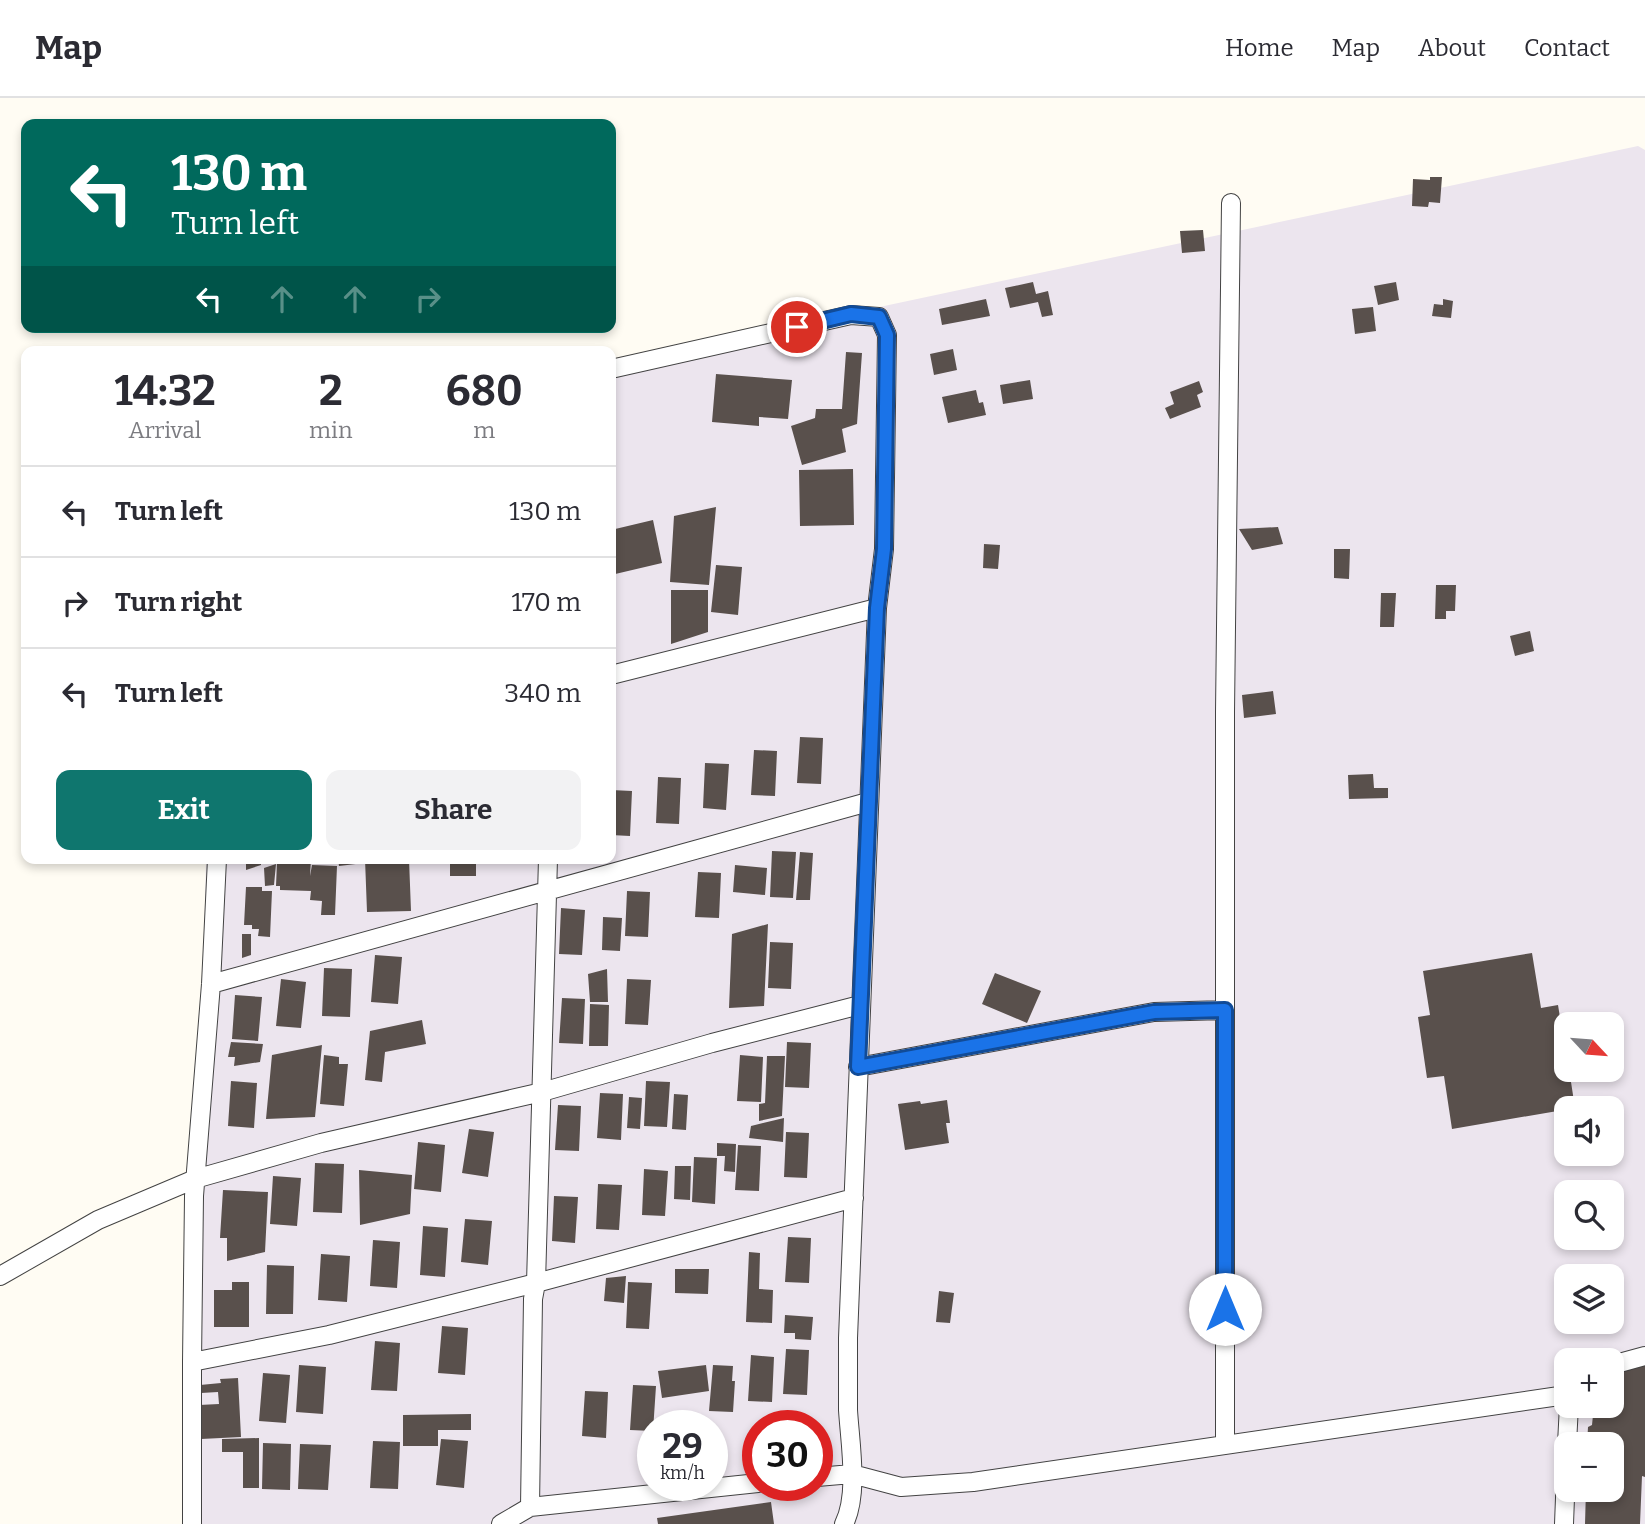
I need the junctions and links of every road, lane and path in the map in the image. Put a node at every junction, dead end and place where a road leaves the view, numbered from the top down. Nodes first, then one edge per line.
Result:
1 (1231, 203) dead end
2 (616, 368) edge
3 (877, 608) junction
4 (616, 674) edge
5 (868, 802) junction
6 (217, 864) edge
7 (548, 864) edge
8 (547, 890) junction
9 (211, 984) junction
10 (860, 1005) junction
11 (1225, 1010) junction
12 (858, 1067) junction
13 (542, 1092) junction
14 (195, 1179) junction
15 (854, 1198) junction
16 (0, 1276) edge
17 (536, 1283) junction
18 (1645, 1356) edge
19 (192, 1362) junction
20 (1624, 1362) edge
21 (1554, 1397) edge
22 (1225, 1445) junction
23 (852, 1474) junction
24 (833, 1476) edge
25 (742, 1485) edge
26 (1565, 1502) edge
27 (530, 1507) junction
28 (192, 1524) edge
29 (500, 1524) edge
30 (844, 1524) edge
31 (1564, 1524) edge

1 - 11 street
2 - 3 street
3 - 4 street
3 - 5 street
5 - 8 street
5 - 10 street
6 - 9 street
7 - 8 street
8 - 9 street
8 - 13 street
9 - 14 street
10 - 12 street
10 - 13 street
11 - 12 street
11 - 22 street
12 - 15 street
13 - 14 street
13 - 17 street
14 - 16 street
14 - 19 street
15 - 17 street
15 - 23 street
17 - 19 street
17 - 27 street
18 - 20 street
19 - 28 street
21 - 22 street
22 - 23 street
23 - 24 street
23 - 30 street
25 - 27 street
26 - 31 street
27 - 29 street

